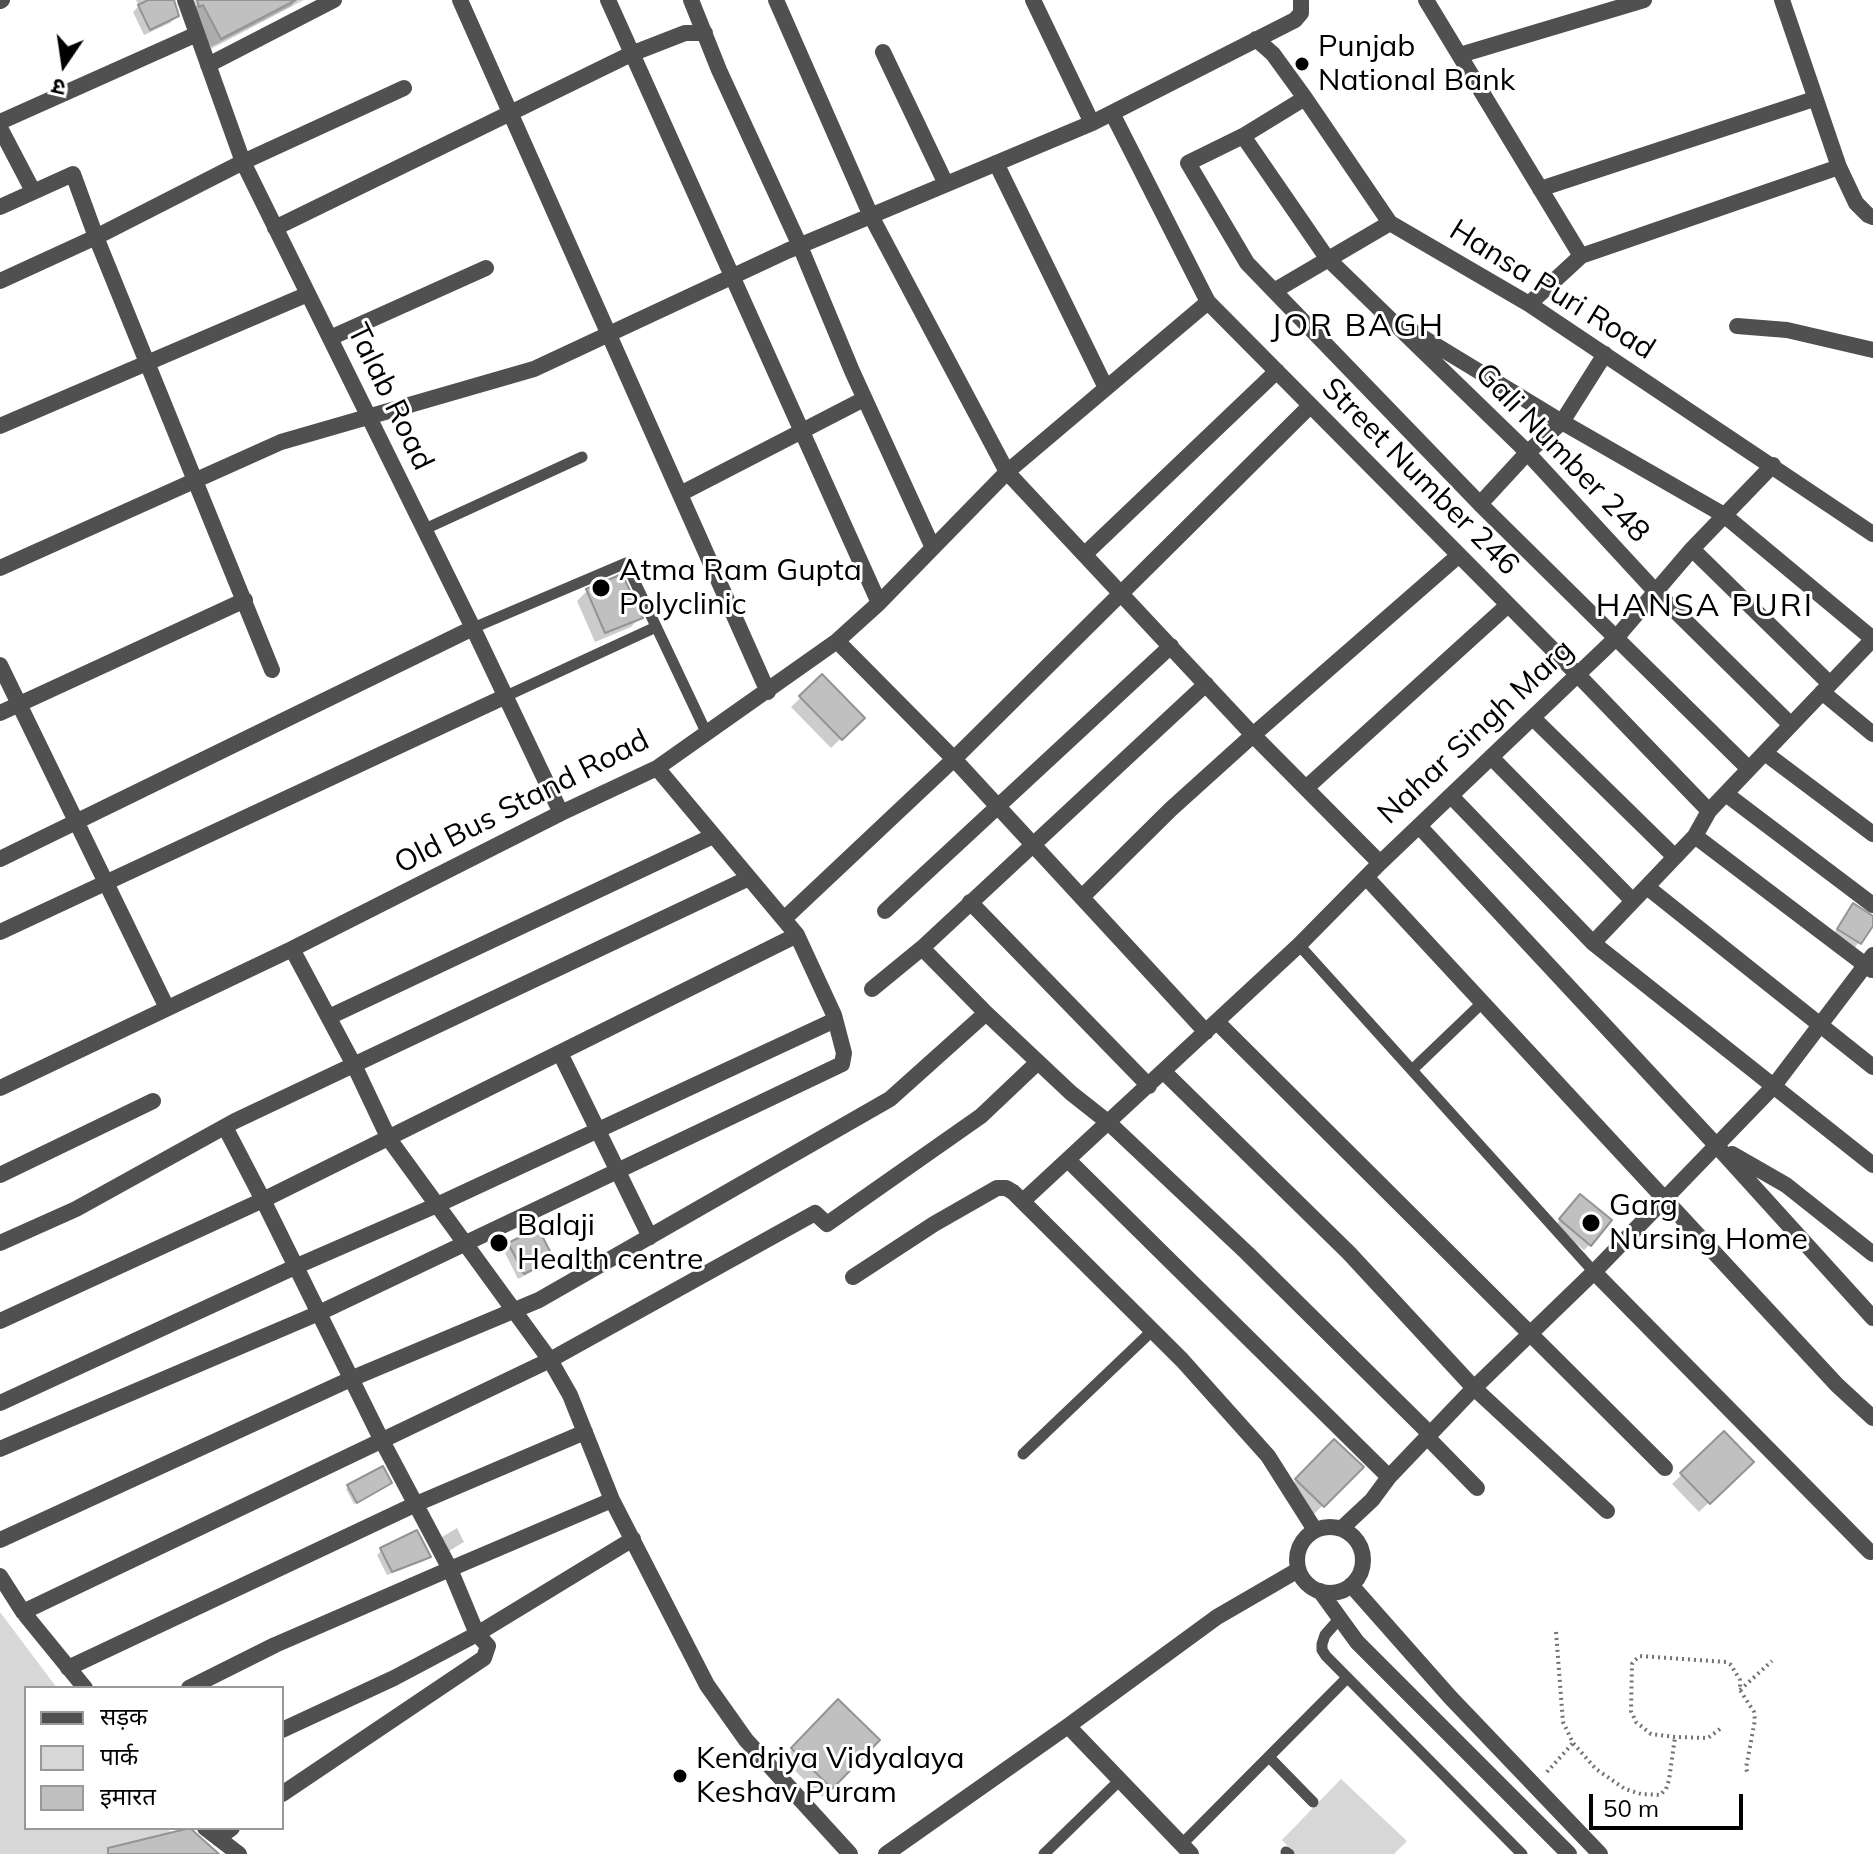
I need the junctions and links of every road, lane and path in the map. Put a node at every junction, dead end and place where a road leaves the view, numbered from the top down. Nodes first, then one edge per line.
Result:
1 (185, 0) edge
2 (334, 0) edge
3 (460, 0) edge
4 (608, 0) edge
5 (691, 0) edge
6 (776, 0) edge
7 (1033, 0) edge
8 (1301, 0) edge
9 (1426, 0) edge
10 (1644, 0) edge
11 (1782, 0) edge
12 (705, 33) junction
13 (197, 34) junction
14 (1256, 39) junction
15 (883, 52) dead end
16 (631, 54) junction
17 (1460, 55) junction
18 (208, 65) junction
19 (404, 88) dead end
20 (1305, 98) junction
21 (1814, 99) junction
22 (1112, 113) junction
23 (509, 114) junction
24 (1092, 123) junction
25 (0, 125) edge
26 (1243, 136) junction
27 (243, 162) junction
28 (996, 163) junction
29 (1839, 167) junction
30 (946, 184) junction
31 (1540, 189) junction
32 (33, 191) junction
33 (0, 207) edge
34 (871, 216) junction
35 (1873, 217) edge
36 (1390, 223) junction
37 (275, 228) junction
38 (96, 237) junction
39 (800, 246) junction
40 (1581, 256) junction
41 (1327, 258) junction
42 (486, 268) dead end
43 (731, 277) junction
44 (0, 281) edge
45 (1274, 291) junction
46 (308, 294) junction
47 (1208, 302) junction
48 (1529, 304) junction
49 (1389, 317) junction
50 (1737, 326) dead end
51 (608, 334) junction
52 (330, 338) junction
53 (1873, 350) edge
54 (1605, 354) junction
55 (148, 363) junction
56 (1277, 371) junction
57 (1106, 388) junction
58 (864, 399) junction
59 (1310, 406) junction
60 (369, 416) junction
61 (1562, 422) junction
62 (0, 426) edge
63 (801, 431) junction
64 (1527, 453) junction
65 (582, 457) dead end
66 (1773, 465) junction
67 (1007, 472) junction
68 (195, 480) junction
69 (680, 494) junction
70 (1480, 504) junction
71 (1724, 515) junction
72 (425, 529) junction
73 (1873, 534) edge
74 (933, 548) junction
75 (1692, 549) junction
76 (1085, 554) junction
77 (1458, 556) junction
78 (0, 568) edge
79 (1655, 591) junction
80 (1122, 593) junction
81 (245, 600) junction
82 (879, 603) junction
83 (1508, 605) junction
84 (656, 627) junction
85 (473, 628) junction
86 (1616, 638) junction
87 (1873, 639) edge
88 (837, 641) junction
89 (1171, 646) junction
90 (0, 665) edge
91 (272, 670) dead end
92 (1578, 675) junction
93 (1206, 684) junction
94 (1826, 688) junction
95 (768, 692) junction
96 (504, 697) junction
97 (19, 704) junction
98 (0, 713) edge
99 (1533, 718) junction
100 (1791, 725) junction
101 (707, 734) junction
102 (1873, 734) edge
103 (1253, 735) junction
104 (1765, 753) junction
105 (1491, 757) junction
106 (954, 759) junction
107 (657, 768) junction
108 (1749, 769) junction
109 (1306, 788) junction
110 (1726, 794) junction
111 (1451, 796) junction
112 (998, 806) junction
113 (1709, 811) junction
114 (561, 813) junction
115 (78, 822) junction
116 (1419, 826) junction
117 (1873, 834) edge
118 (713, 836) junction
119 (1695, 836) junction
120 (1033, 844) junction
121 (1675, 857) junction
122 (0, 859) edge
123 (1380, 863) junction
124 (1366, 877) junction
125 (749, 878) junction
126 (107, 881) junction
127 (1647, 887) junction
128 (1082, 897) junction
129 (1633, 901) junction
130 (970, 902) junction
131 (1873, 905) edge
132 (885, 911) dead end
133 (784, 919) junction
134 (0, 932) edge
135 (797, 935) junction
136 (1593, 943) junction
137 (1299, 945) junction
138 (922, 948) junction
139 (292, 949) junction
140 (1870, 964) edge
141 (872, 989) dead end
142 (1481, 1004) junction
143 (167, 1008) junction
144 (986, 1013) junction
145 (329, 1017) junction
146 (835, 1020) junction
147 (1819, 1026) junction
148 (1211, 1027) junction
149 (560, 1053) junction
150 (1038, 1062) junction
151 (354, 1065) junction
152 (1873, 1067) edge
153 (1412, 1070) junction
154 (1164, 1072) junction
155 (1149, 1086) junction
156 (1773, 1087) junction
157 (0, 1088) edge
158 (153, 1101) dead end
159 (1109, 1123) junction
160 (225, 1127) junction
161 (597, 1129) junction
162 (389, 1139) junction
163 (1716, 1145) junction
164 (1069, 1161) junction
165 (1873, 1165) edge
166 (617, 1170) junction
167 (0, 1175) edge
168 (1666, 1198) junction
169 (263, 1200) junction
170 (1024, 1200) junction
171 (437, 1205) junction
172 (650, 1237) junction
173 (0, 1243) edge
174 (467, 1243) junction
175 (1873, 1254) edge
176 (297, 1266) junction
177 (1594, 1272) junction
178 (853, 1277) dead end
179 (514, 1310) junction
180 (319, 1313) junction
181 (1873, 1318) edge
182 (0, 1321) edge
183 (1153, 1330) junction
184 (1531, 1334) junction
185 (550, 1360) junction
186 (353, 1378) junction
187 (1474, 1388) junction
188 (0, 1403) edge
189 (1873, 1418) edge
190 (585, 1432) junction
191 (1429, 1435) junction
192 (381, 1439) junction
193 (0, 1449) edge
194 (1023, 1454) dead end
195 (1665, 1468) dead end
196 (1389, 1477) junction
197 (1477, 1488) dead end
198 (612, 1500) junction
199 (416, 1504) junction
200 (1607, 1511) dead end
201 (1342, 1528) junction
202 (1315, 1530) junction
203 (633, 1539) junction
204 (0, 1540) edge
205 (1870, 1552) dead end
206 (450, 1569) junction
207 (1298, 1570) junction
208 (0, 1576) edge
209 (1351, 1585) junction
210 (1320, 1591) junction
211 (23, 1612) junction
212 (1340, 1618) junction
213 (1556, 1632) dead end
214 (477, 1634) junction
215 (1772, 1661) dead end
216 (68, 1668) junction
217 (1346, 1679) junction
218 (83, 1686) edge
219 (193, 1686) edge
220 (1740, 1690) junction
221 (1068, 1726) junction
222 (284, 1729) edge
223 (1720, 1729) dead end
224 (1675, 1737) junction
225 (1573, 1743) junction
226 (1269, 1757) junction
227 (1748, 1775) dead end
228 (1120, 1780) junction
229 (1534, 1785) junction
230 (284, 1793) edge
231 (1313, 1802) dead end
232 (212, 1833) edge
233 (1187, 1849) edge
234 (239, 1854) edge
235 (850, 1854) edge
236 (886, 1854) edge
237 (1044, 1854) edge
238 (1522, 1854) edge
239 (1569, 1854) edge
240 (1600, 1854) edge

1 - 13 street, Talab Road
2 - 18 street
3 - 23 street
4 - 16 street
5 - 12 street
6 - 34 street
7 - 24 street
8 - 14 street
9 - 17 street
10 - 17 street
11 - 21 street
12 - 16 street
12 - 39 street
13 - 18 street, Talab Road
13 - 25 street
14 - 20 street, Hansa Puri Road
14 - 22 street
15 - 30 street
16 - 23 street
16 - 43 street
17 - 31 street
18 - 27 street, Talab Road
19 - 27 street
20 - 26 street
20 - 36 street, Hansa Puri Road
21 - 29 street
21 - 31 street
22 - 24 street
22 - 47 street, Street Number 246
23 - 37 street
23 - 51 street
24 - 28 street
25 - 32 street
26 - 41 street, Gali Number 248
26 - 45 street
27 - 37 street, Talab Road
27 - 38 street
28 - 30 street
28 - 57 street
29 - 35 street
29 - 40 street
30 - 34 street
31 - 40 street
32 - 33 street
32 - 38 street
34 - 39 street
34 - 67 street
36 - 41 street
36 - 48 street, Hansa Puri Road
37 - 46 street, Talab Road
38 - 44 street
38 - 55 street
39 - 43 street
39 - 58 street
40 - 48 street
41 - 45 street
41 - 49 street, Gali Number 248
42 - 52 street
43 - 51 street
43 - 63 street
45 - 70 street
46 - 52 street, Talab Road
46 - 55 street
47 - 56 street, Street Number 246
47 - 57 street
48 - 54 street, Hansa Puri Road
49 - 61 street
49 - 64 street, Gali Number 248
50 - 53 street
51 - 60 street
51 - 69 street
52 - 60 street, Talab Road
54 - 61 street
54 - 66 street, Hansa Puri Road
55 - 62 street
55 - 68 street
56 - 59 street, Street Number 246
56 - 76 street
57 - 67 street
58 - 63 street
58 - 74 street
59 - 77 street, Street Number 246
59 - 80 street
60 - 68 street
60 - 72 street, Talab Road
61 - 64 street
61 - 71 street
63 - 69 street
63 - 82 street
64 - 70 street
64 - 79 street, Gali Number 248
65 - 72 lane
66 - 71 street, Nahar Singh Marg
66 - 73 street, Hansa Puri Road
67 - 74 street, Old Bus Stand Road
67 - 76 street
68 - 78 street
68 - 81 street
69 - 95 street
70 - 86 street
71 - 75 street, Nahar Singh Marg
71 - 87 street
72 - 85 street, Talab Road
74 - 82 street, Old Bus Stand Road
75 - 79 street, Nahar Singh Marg
75 - 94 street
76 - 80 street
77 - 83 street, Street Number 246
77 - 103 street
79 - 86 street, Nahar Singh Marg
79 - 100 street, Gali Number 248
80 - 89 street
80 - 106 street
81 - 91 street
81 - 97 street
82 - 88 street, Old Bus Stand Road
83 - 92 street, Street Number 246
83 - 109 street
84 - 85 lane
84 - 96 lane
84 - 101 lane
85 - 96 street, Talab Road
85 - 115 street
86 - 92 street, Nahar Singh Marg
86 - 108 street
87 - 94 street
88 - 95 street, Old Bus Stand Road
88 - 106 street
89 - 93 street
89 - 112 street
90 - 97 street
92 - 99 street, Nahar Singh Marg
92 - 113 street, Street Number 246
93 - 103 street
93 - 120 street
94 - 100 street
94 - 102 street
95 - 101 street, Old Bus Stand Road
96 - 114 street, Talab Road
96 - 126 street
97 - 98 street
97 - 115 street
99 - 105 street, Nahar Singh Marg
99 - 121 street
100 - 104 street
101 - 107 street, Old Bus Stand Road
103 - 109 street
103 - 128 street
104 - 108 street
104 - 117 street
105 - 111 street, Nahar Singh Marg
105 - 129 street
106 - 112 street
106 - 133 street
107 - 114 street, Old Bus Stand Road
107 - 118 street
108 - 110 street
109 - 123 street
110 - 113 street
110 - 131 street
111 - 116 street, Nahar Singh Marg
111 - 136 street
112 - 120 street
112 - 132 street
113 - 119 street
114 - 139 street, Old Bus Stand Road
115 - 122 street
115 - 126 street
116 - 123 street, Nahar Singh Marg
116 - 163 street
118 - 125 street
118 - 145 street
119 - 121 street
119 - 140 street
120 - 128 street
120 - 130 street
121 - 127 street
123 - 124 street, Nahar Singh Marg
124 - 137 street, Nahar Singh Marg
124 - 142 street
125 - 133 street
125 - 151 street
126 - 134 street
126 - 143 street
127 - 129 street
127 - 147 street
128 - 148 street
129 - 136 street
130 - 138 street
130 - 155 street
133 - 135 street
135 - 146 street
135 - 149 street
136 - 156 street
137 - 148 street, Nahar Singh Marg
137 - 153 lane
138 - 141 street
138 - 144 street
139 - 143 street, Old Bus Stand Road
139 - 145 street
140 - 147 street
142 - 153 lane
142 - 168 street
143 - 157 street, Old Bus Stand Road
144 - 150 street
144 - 172 street
145 - 151 street
146 - 161 street
146 - 166 street
147 - 152 street
147 - 156 street
148 - 154 street, Nahar Singh Marg
148 - 184 street
149 - 161 street
149 - 162 street
150 - 159 street
150 - 185 street
151 - 160 street
151 - 162 street
153 - 177 lane
154 - 155 street, Nahar Singh Marg
154 - 187 street
155 - 159 street, Nahar Singh Marg
156 - 163 street
156 - 165 street
158 - 167 street
159 - 164 street, Nahar Singh Marg
159 - 191 street
160 - 169 street
160 - 173 street
161 - 166 street
161 - 171 street
162 - 169 street
162 - 171 street
163 - 168 street
163 - 175 street
163 - 181 street
164 - 170 street, Nahar Singh Marg
164 - 196 street
166 - 172 street
166 - 174 street
168 - 177 street
168 - 189 street
169 - 176 street
169 - 182 street
170 - 178 street
170 - 183 street
171 - 174 street
171 - 176 street
172 - 179 street
174 - 179 street
174 - 180 street
176 - 180 street
176 - 188 street
177 - 184 street
177 - 205 street
179 - 185 street
179 - 186 street
180 - 186 street
180 - 193 street
183 - 194 lane
183 - 202 street
184 - 187 street
184 - 195 street
185 - 190 street
185 - 192 street
186 - 192 street
186 - 204 street
187 - 191 street
187 - 200 street
190 - 198 street
190 - 199 street
191 - 196 street
191 - 197 street
192 - 199 street
192 - 211 street
196 - 201 street
198 - 203 street
198 - 206 street
199 - 206 street
199 - 216 street
201 - 202 street
201 - 209 street
202 - 207 street
203 - 214 street
203 - 235 street
206 - 214 street
206 - 219 street
207 - 210 street
207 - 221 street
208 - 211 street
209 - 210 street
209 - 229 street
210 - 212 street
211 - 216 street
212 - 217 lane
212 - 239 street
213 - 225 path
214 - 222 street
214 - 230 street
215 - 220 path
216 - 218 street
217 - 226 lane
217 - 238 lane
220 - 224 path
220 - 227 path
221 - 228 street
221 - 236 street
223 - 224 path
224 - 225 path
225 - 229 path
226 - 231 lane
226 - 233 lane
228 - 233 street
228 - 237 lane
229 - 240 street
232 - 234 street

